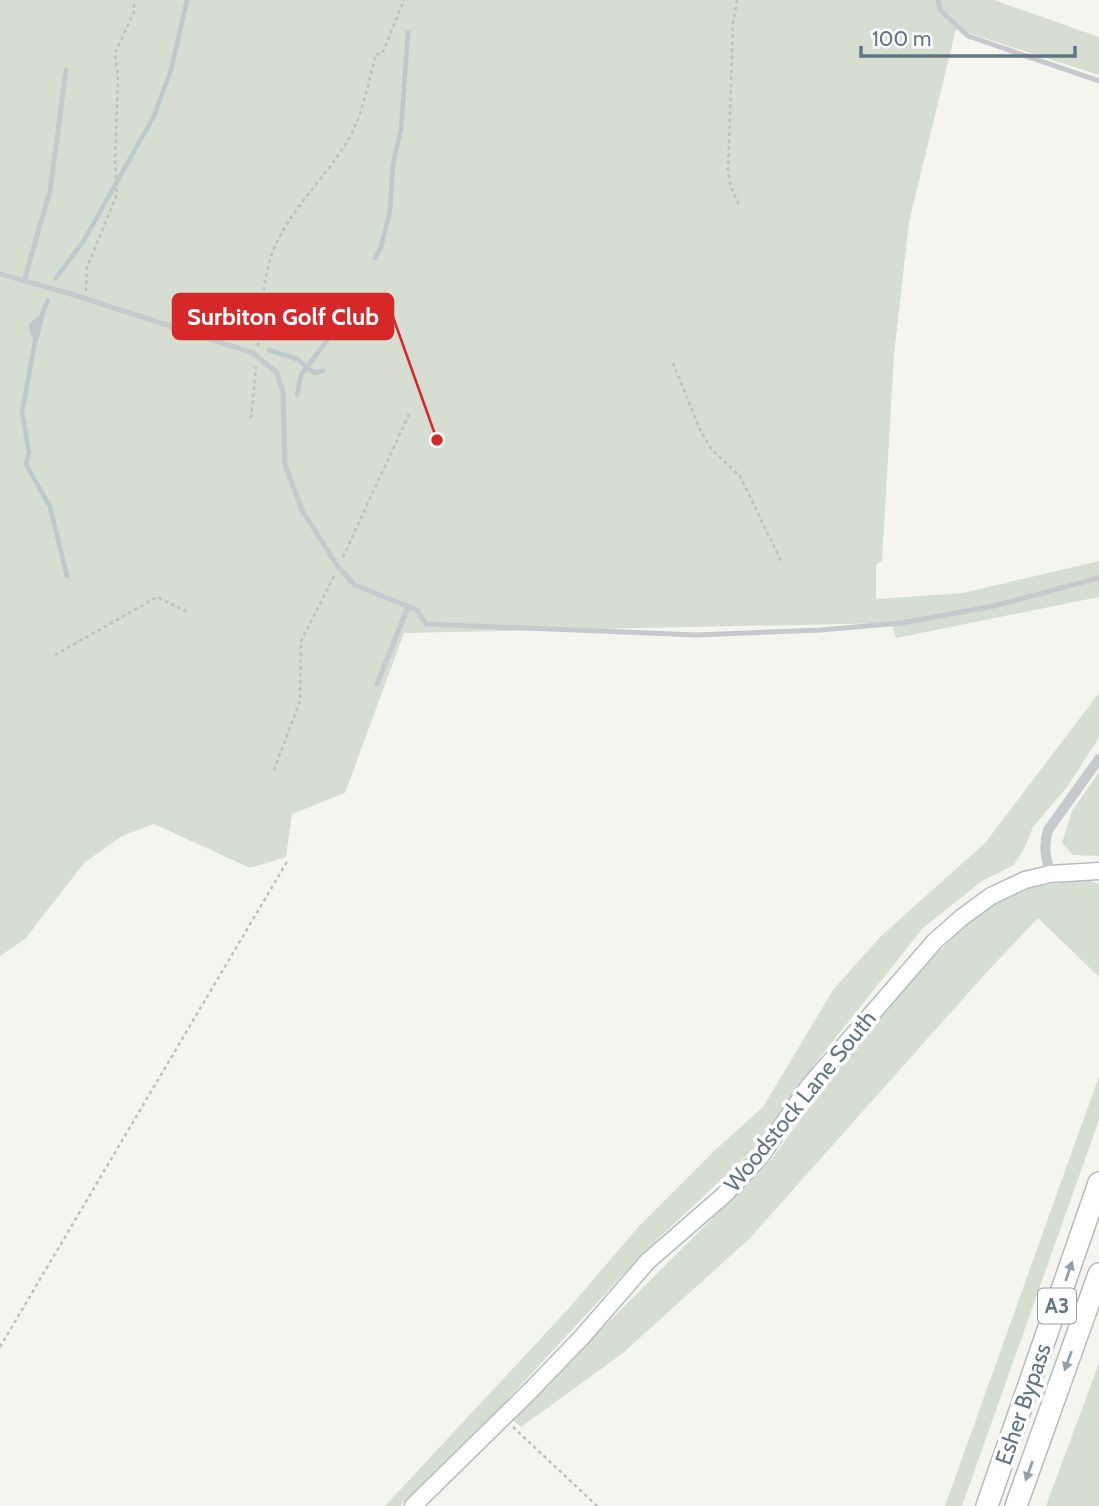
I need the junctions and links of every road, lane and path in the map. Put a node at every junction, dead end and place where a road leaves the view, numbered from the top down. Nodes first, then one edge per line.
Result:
1 (134, 0) edge
2 (404, 0) edge
3 (737, 0) edge
4 (938, 0) edge
5 (66, 70) dead end
6 (1099, 81) edge
7 (740, 207) dead end
8 (0, 274) edge
9 (24, 281) junction
10 (86, 299) junction
11 (258, 354) dead end
12 (673, 363) dead end
13 (256, 367) dead end
14 (410, 412) dead end
15 (251, 418) dead end
16 (781, 561) dead end
17 (338, 567) junction
18 (1099, 578) edge
19 (408, 607) junction
20 (190, 612) dead end
21 (55, 655) dead end
22 (377, 684) dead end
23 (1099, 759) edge
24 (274, 770) dead end
25 (288, 860) dead end
26 (1099, 871) edge
27 (1050, 874) junction
28 (1099, 1183) edge
29 (1099, 1274) edge
30 (0, 1347) edge
31 (503, 1419) junction
32 (413, 1506) edge
33 (597, 1506) edge
34 (987, 1506) edge
35 (1016, 1506) edge

1 - 10 path
2 - 11 path
3 - 7 path
4 - 6 lane
5 - 9 lane
8 - 9 lane
9 - 10 lane
10 - 17 lane
12 - 16 path
13 - 15 path
14 - 17 path
17 - 19 lane
17 - 24 path
18 - 19 lane
19 - 22 lane
20 - 21 path
23 - 27 street
25 - 30 path
26 - 27 street, Woodstock Lane South
27 - 31 street, Woodstock Lane South
34 -> 28 highway, Esher Bypass / A3
29 -> 35 highway, Esher Bypass / A3
31 - 32 street, Woodstock Lane South
31 - 33 path

